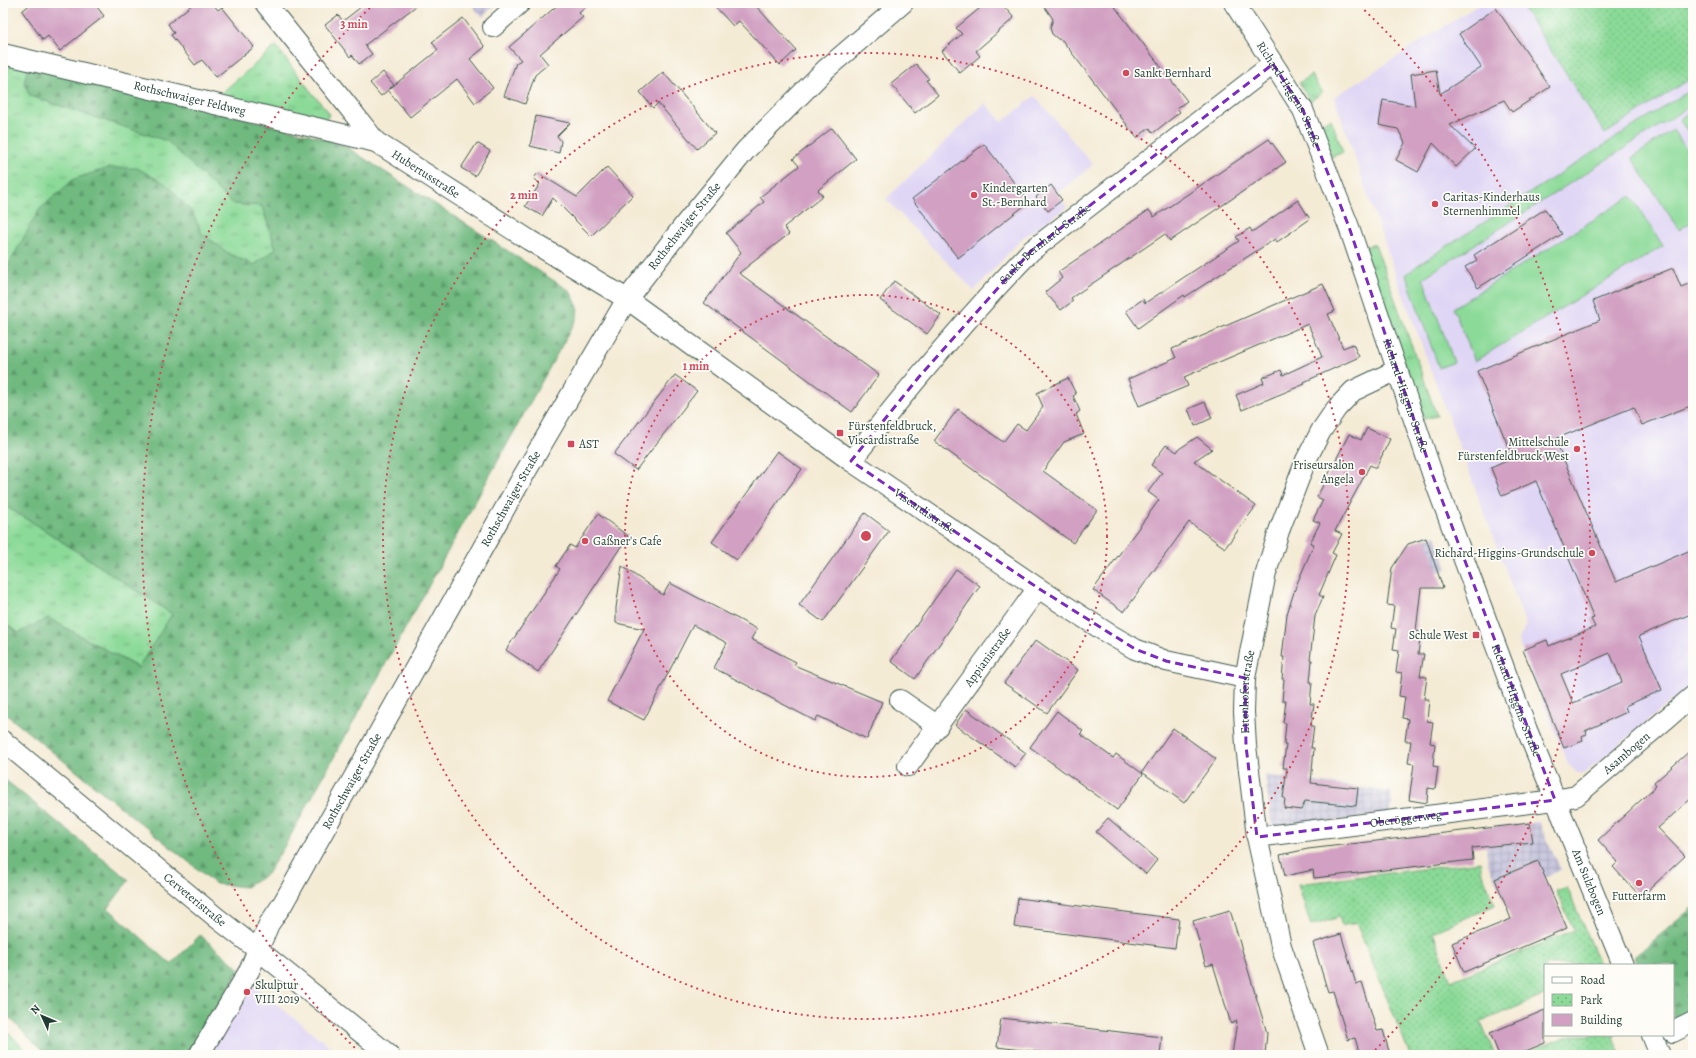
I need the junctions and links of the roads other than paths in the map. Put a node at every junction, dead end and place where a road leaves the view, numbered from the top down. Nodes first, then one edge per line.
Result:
1 (265, 3) edge
2 (520, 3) edge
3 (903, 3) edge
4 (1234, 3) edge
5 (493, 27) dead end
6 (3, 54) edge
7 (1273, 64) junction
8 (376, 142) junction
9 (627, 299) junction
10 (1397, 370) junction
11 (851, 461) junction
12 (1038, 588) junction
13 (1245, 678) junction
14 (1693, 696) edge
15 (900, 700) dead end
16 (938, 726) junction
17 (3, 742) edge
18 (908, 766) dead end
19 (1555, 800) junction
20 (1257, 836) junction
21 (257, 949) junction
22 (1623, 964) edge
23 (1693, 1022) edge
24 (1674, 1032) edge
25 (199, 1055) edge
26 (389, 1055) edge
27 (1319, 1055) edge

1 - 8 street, Hubertusstraße
2 - 5 street
3 - 9 street, Rothschwaiger Straße
4 - 7 street, Richard-Higgins-Straße
6 - 8 street, Rothschwaiger Feldweg
7 - 10 street, Richard-Higgins-Straße
7 - 11 street, Sankt-Bernhard-Straße
8 - 9 street, Hubertusstraße
9 - 11 street, Viscardistraße
9 - 21 street, Rothschwaiger Straße
10 - 13 street, Ettenhoferstraße
10 - 19 street, Richard-Higgins-Straße
11 - 12 street, Viscardistraße
12 - 13 street, Viscardistraße
12 - 16 street, Appianistraße
13 - 20 street, Ettenhoferstraße
14 - 19 street, Asambogen
15 - 16 street
16 - 18 street, Appianistraße
17 - 21 street, Cerveteristraße
19 - 20 street, Oberöggerweg
19 - 22 street, Am Sulzbogen
20 - 27 street, Ettenhoferstraße
21 - 25 street, Rothschwaiger Straße
21 - 26 street, Cerveteristraße
23 - 24 street

